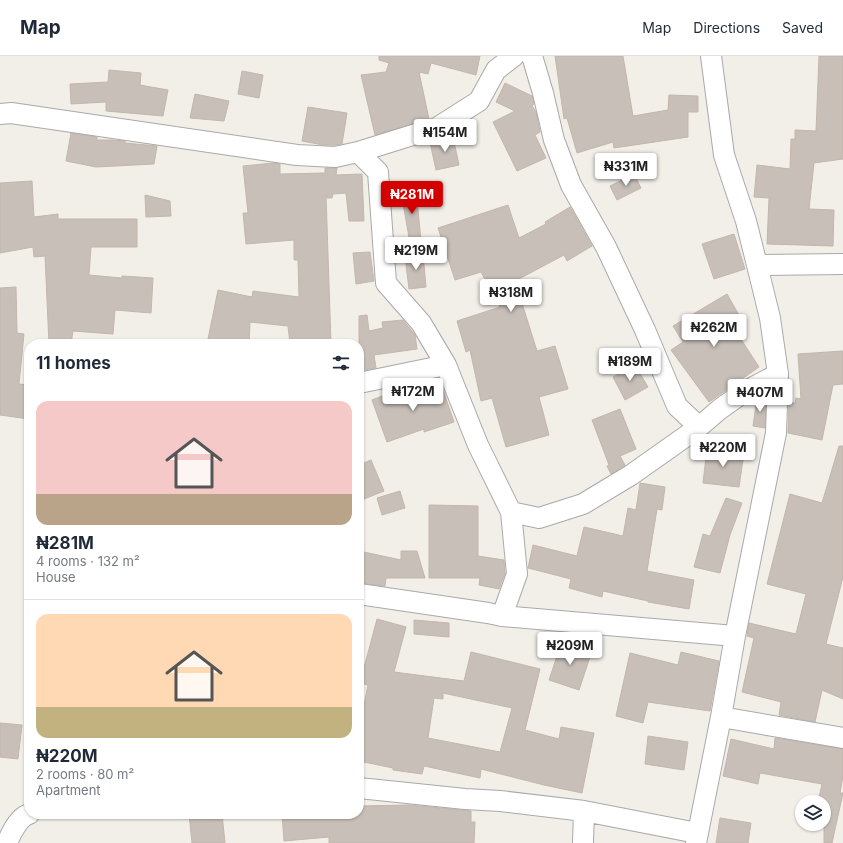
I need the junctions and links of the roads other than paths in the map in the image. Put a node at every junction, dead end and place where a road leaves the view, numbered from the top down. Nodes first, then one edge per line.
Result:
1 (514, 56) edge
2 (532, 56) edge
3 (711, 56) edge
4 (0, 114) edge
5 (358, 152) junction
6 (843, 264) edge
7 (757, 265) junction
8 (446, 365) junction
9 (778, 374) junction
10 (364, 382) edge
11 (699, 427) junction
12 (511, 512) junction
13 (364, 595) edge
14 (502, 616) junction
15 (735, 636) junction
16 (721, 718) junction
17 (843, 738) edge
18 (364, 789) edge
19 (584, 811) junction
20 (24, 815) edge
21 (697, 838) edge
22 (8, 843) edge
23 (583, 843) edge

1 - 5 street
2 - 11 street
3 - 7 street
4 - 5 street
5 - 8 street
6 - 7 street
7 - 9 street
8 - 10 street
8 - 12 street
9 - 11 street
9 - 15 street
11 - 12 street
12 - 14 street
13 - 14 street
14 - 15 street
15 - 16 street
16 - 17 street
16 - 21 street
18 - 19 street
19 - 21 street
19 - 23 street
20 - 22 street

